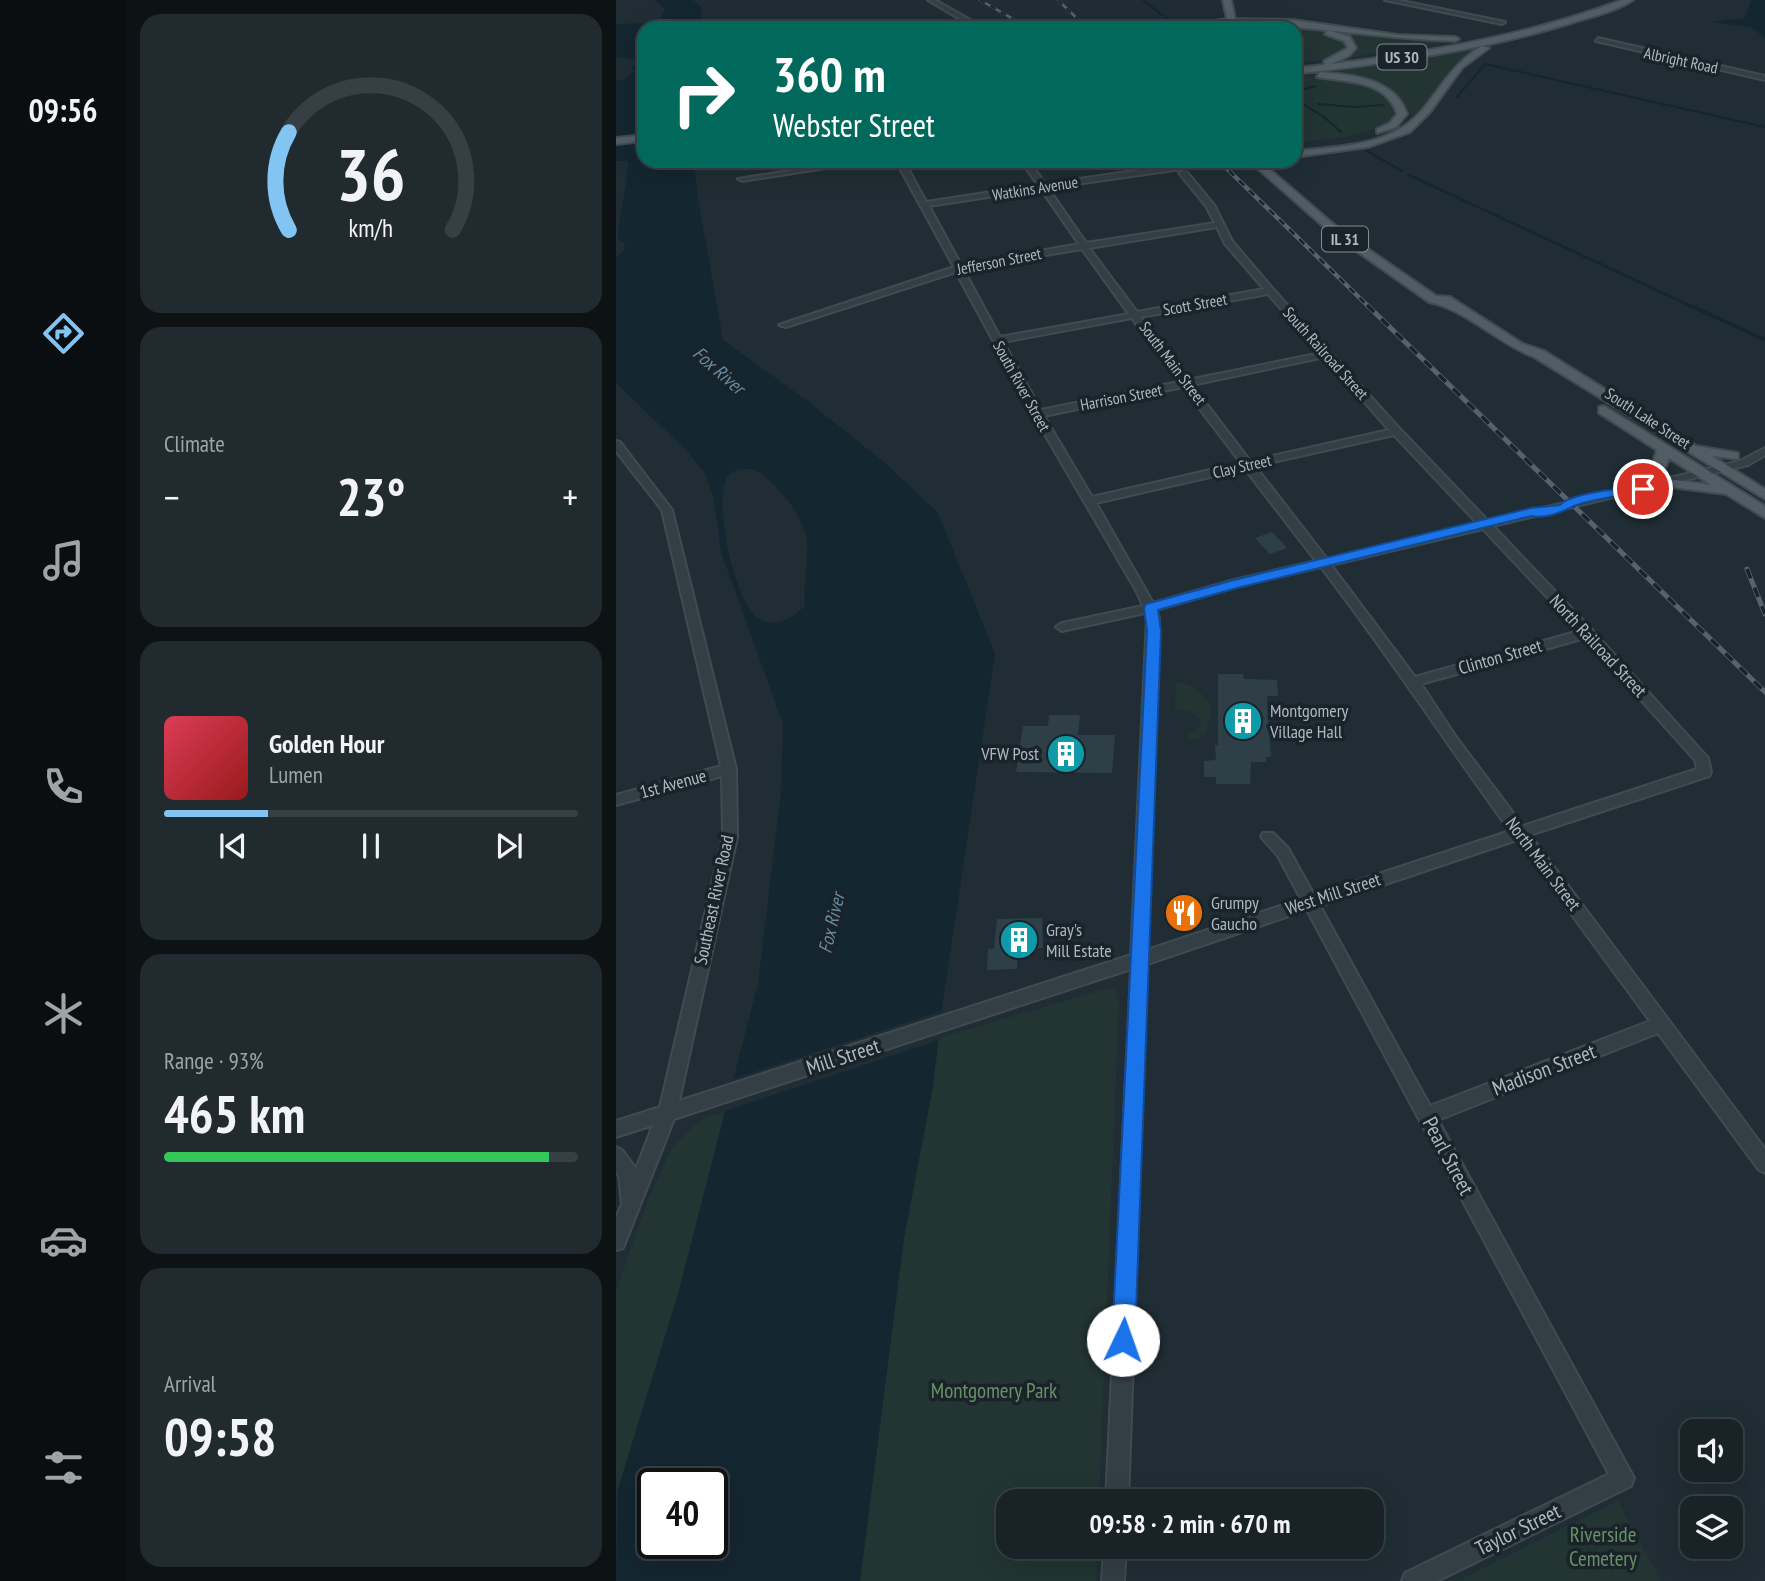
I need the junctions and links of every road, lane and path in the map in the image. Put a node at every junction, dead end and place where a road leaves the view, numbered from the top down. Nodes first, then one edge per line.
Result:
1 (931, 0) edge
2 (1227, 0) edge
3 (1388, 0) edge
4 (1441, 0) edge
5 (1614, 0) edge
6 (1629, 0) edge
7 (1424, 8) junction
8 (1217, 9) dead end
9 (968, 21) edge
10 (1218, 21) edge
11 (1232, 21) edge
12 (1302, 22) edge
13 (1502, 22) dead end
14 (1302, 28) edge
15 (1484, 38) junction
16 (1508, 38) junction
17 (1598, 40) dead end
18 (1326, 64) junction
19 (1302, 69) edge
20 (1302, 69) edge
21 (1302, 71) edge
22 (1765, 78) edge
23 (637, 136) edge
24 (616, 138) edge
25 (1302, 145) edge
26 (1302, 153) edge
27 (818, 168) edge
28 (904, 168) edge
29 (1030, 168) edge
30 (1170, 168) edge
31 (1178, 168) edge
32 (1262, 168) edge
33 (1278, 168) edge
34 (742, 179) dead end
35 (1043, 187) junction
36 (923, 205) junction
37 (1221, 224) junction
38 (1086, 245) junction
39 (958, 268) junction
40 (1270, 291) junction
41 (1446, 300) junction
42 (1137, 315) junction
43 (783, 326) dead end
44 (997, 340) junction
45 (1519, 347) junction
46 (1328, 355) junction
47 (1188, 383) junction
48 (1038, 414) junction
49 (1396, 431) junction
50 (1765, 438) edge
51 (1682, 443) junction
52 (616, 444) edge
53 (1664, 449) junction
54 (1765, 451) edge
55 (1739, 459) junction
56 (1248, 465) junction
57 (1708, 468) junction
58 (1649, 478) junction
59 (1668, 482) junction
60 (1740, 488) junction
61 (1607, 494) junction
62 (1765, 495) edge
63 (1089, 501) junction
64 (1765, 513) edge
65 (1484, 524) junction
66 (1324, 563) junction
67 (1150, 608) junction
68 (1062, 628) dead end
69 (1588, 633) junction
70 (1413, 682) junction
71 (729, 769) junction
72 (1704, 772) joint
73 (616, 800) edge
74 (1520, 833) junction
75 (1268, 837) dead end
76 (1310, 901) junction
77 (1139, 958) junction
78 (962, 1018) joint
79 (1662, 1024) junction
80 (668, 1111) junction
81 (1426, 1115) junction
82 (616, 1129) edge
83 (616, 1156) edge
84 (1765, 1164) edge
85 (629, 1210) junction
86 (616, 1241) edge
87 (1623, 1478) joint
88 (1118, 1489) edge
89 (1115, 1559) edge
90 (1114, 1581) edge
91 (1413, 1581) edge

1 - 9 street
2 - 11 main road
3 - 7 street
4 - 7 street
5 - 15 main road, US 30
6 - 16 main road, US 30
7 - 13 street
8 - 10 main road
12 - 15 main road
14 - 18 main road
15 - 18 main road, US 30
16 - 19 main road, US 30
16 - 26 main road
17 - 22 street, Albright Road
18 - 20 main road, US 30
21 - 25 main road
23 - 24 main road
27 - 34 street
28 - 36 street, South River Street
29 - 35 street, South Main Street
30 - 35 street, Watkins Avenue
31 - 37 street, South Railroad Street
32 - 41 main road, South Lake Street / IL 31
33 - 41 main road, South Lake Street / IL 31
35 - 36 street, Watkins Avenue
35 - 38 street, South Main Street
36 - 39 street, South River Street
37 - 38 street, Jefferson Street
37 - 40 street, South Railroad Street
38 - 39 street, Jefferson Street
38 - 42 street, South Main Street
39 - 43 street, Jefferson Street
39 - 44 street, South River Street
40 - 42 street, Scott Street
40 - 46 street, South Railroad Street
41 - 45 main road, South Lake Street / IL 31
42 - 44 street, Scott Street
42 - 47 street, South Main Street
44 - 48 street, South River Street
45 - 51 main road, South Lake Street / IL 31
45 - 53 main road, South Lake Street / IL 31
46 - 47 street, Harrison Street
46 - 49 street, South Railroad Street
47 - 48 street, Harrison Street
47 - 56 street, South Main Street
48 - 63 street, South River Street
49 - 56 street, Clay Street
49 - 65 street, South Railroad Street
50 - 55 street
51 - 55 main road
51 - 57 main road, South Lake Street / IL 31
52 - 71 street, Southeast River Road
53 - 57 main road, South Lake Street / IL 31
53 - 58 main road
54 - 55 street
55 - 57 street
55 - 60 main road
56 - 63 street, Clay Street
56 - 66 street, South Main Street
57 - 58 street
57 - 59 street
57 - 60 main road, South Lake Street / IL 31
58 - 61 street
59 - 60 main road
59 - 61 street
60 - 62 main road, South Lake Street / IL 31
60 - 64 main road, South Lake Street / IL 31
61 - 65 street
63 - 67 street, South River Street
65 - 66 street
65 - 69 street, North Railroad Street
66 - 67 street
66 - 70 street, North Main Street
67 - 68 street
67 - 77 street
69 - 70 street, Clinton Street
69 - 72 street, North Railroad Street
70 - 74 street, North Main Street
71 - 73 street, 1st Avenue
71 - 80 street, Southeast River Road
72 - 74 street, West Mill Street
74 - 76 street, West Mill Street
74 - 79 street, North Main Street
75 - 76 street, Pearl Street
76 - 77 street, West Mill Street
76 - 81 street, Pearl Street
77 - 78 street, West Mill Street
77 - 88 street
78 - 80 street, Mill Street
79 - 81 street, Madison Street
79 - 84 street, North Main Street
80 - 82 street, Mill Street
80 - 85 street, Southeast River Road
81 - 87 street, Pearl Street
83 - 85 street
85 - 86 street, Southeast River Road
87 - 91 street, Taylor Street
89 - 90 street

